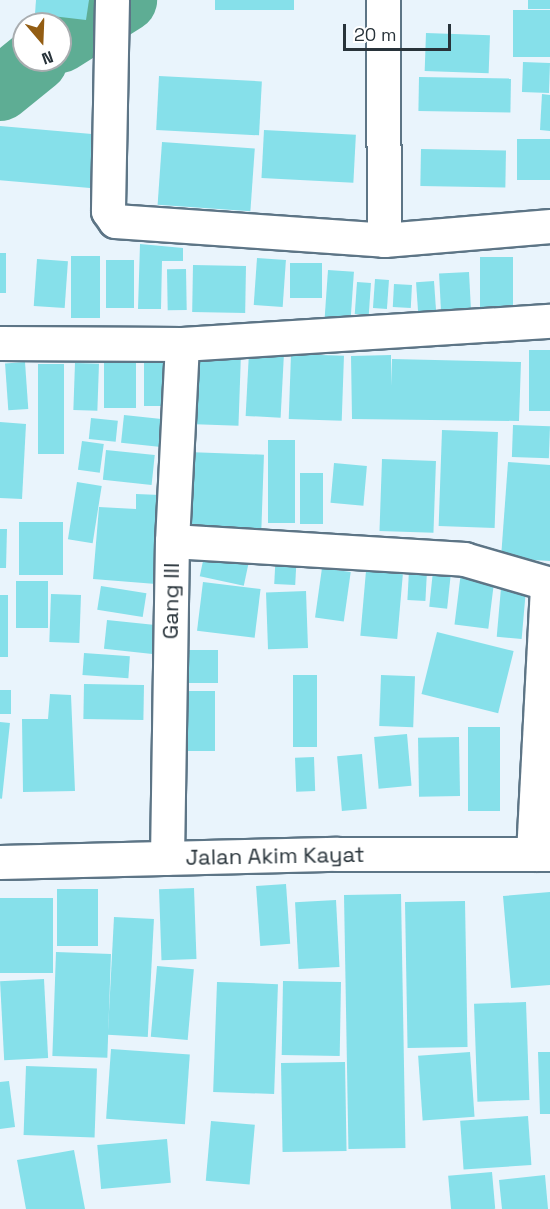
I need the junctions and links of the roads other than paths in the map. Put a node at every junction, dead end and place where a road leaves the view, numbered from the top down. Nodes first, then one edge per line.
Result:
1 (112, 0) edge
2 (382, 0) edge
3 (550, 226) edge
4 (384, 240) junction
5 (550, 321) edge
6 (0, 343) edge
7 (182, 344) junction
8 (172, 541) junction
9 (549, 584) edge
10 (542, 854) edge
11 (167, 858) junction
12 (0, 862) edge

1 - 4 street
2 - 4 street
3 - 4 street
5 - 7 street
6 - 7 street
7 - 8 street, Gang III
8 - 9 street
8 - 11 street, Gang III
9 - 10 street
10 - 11 street, Jalan Akim Kayat
11 - 12 street, Jalan Akim Kayat

